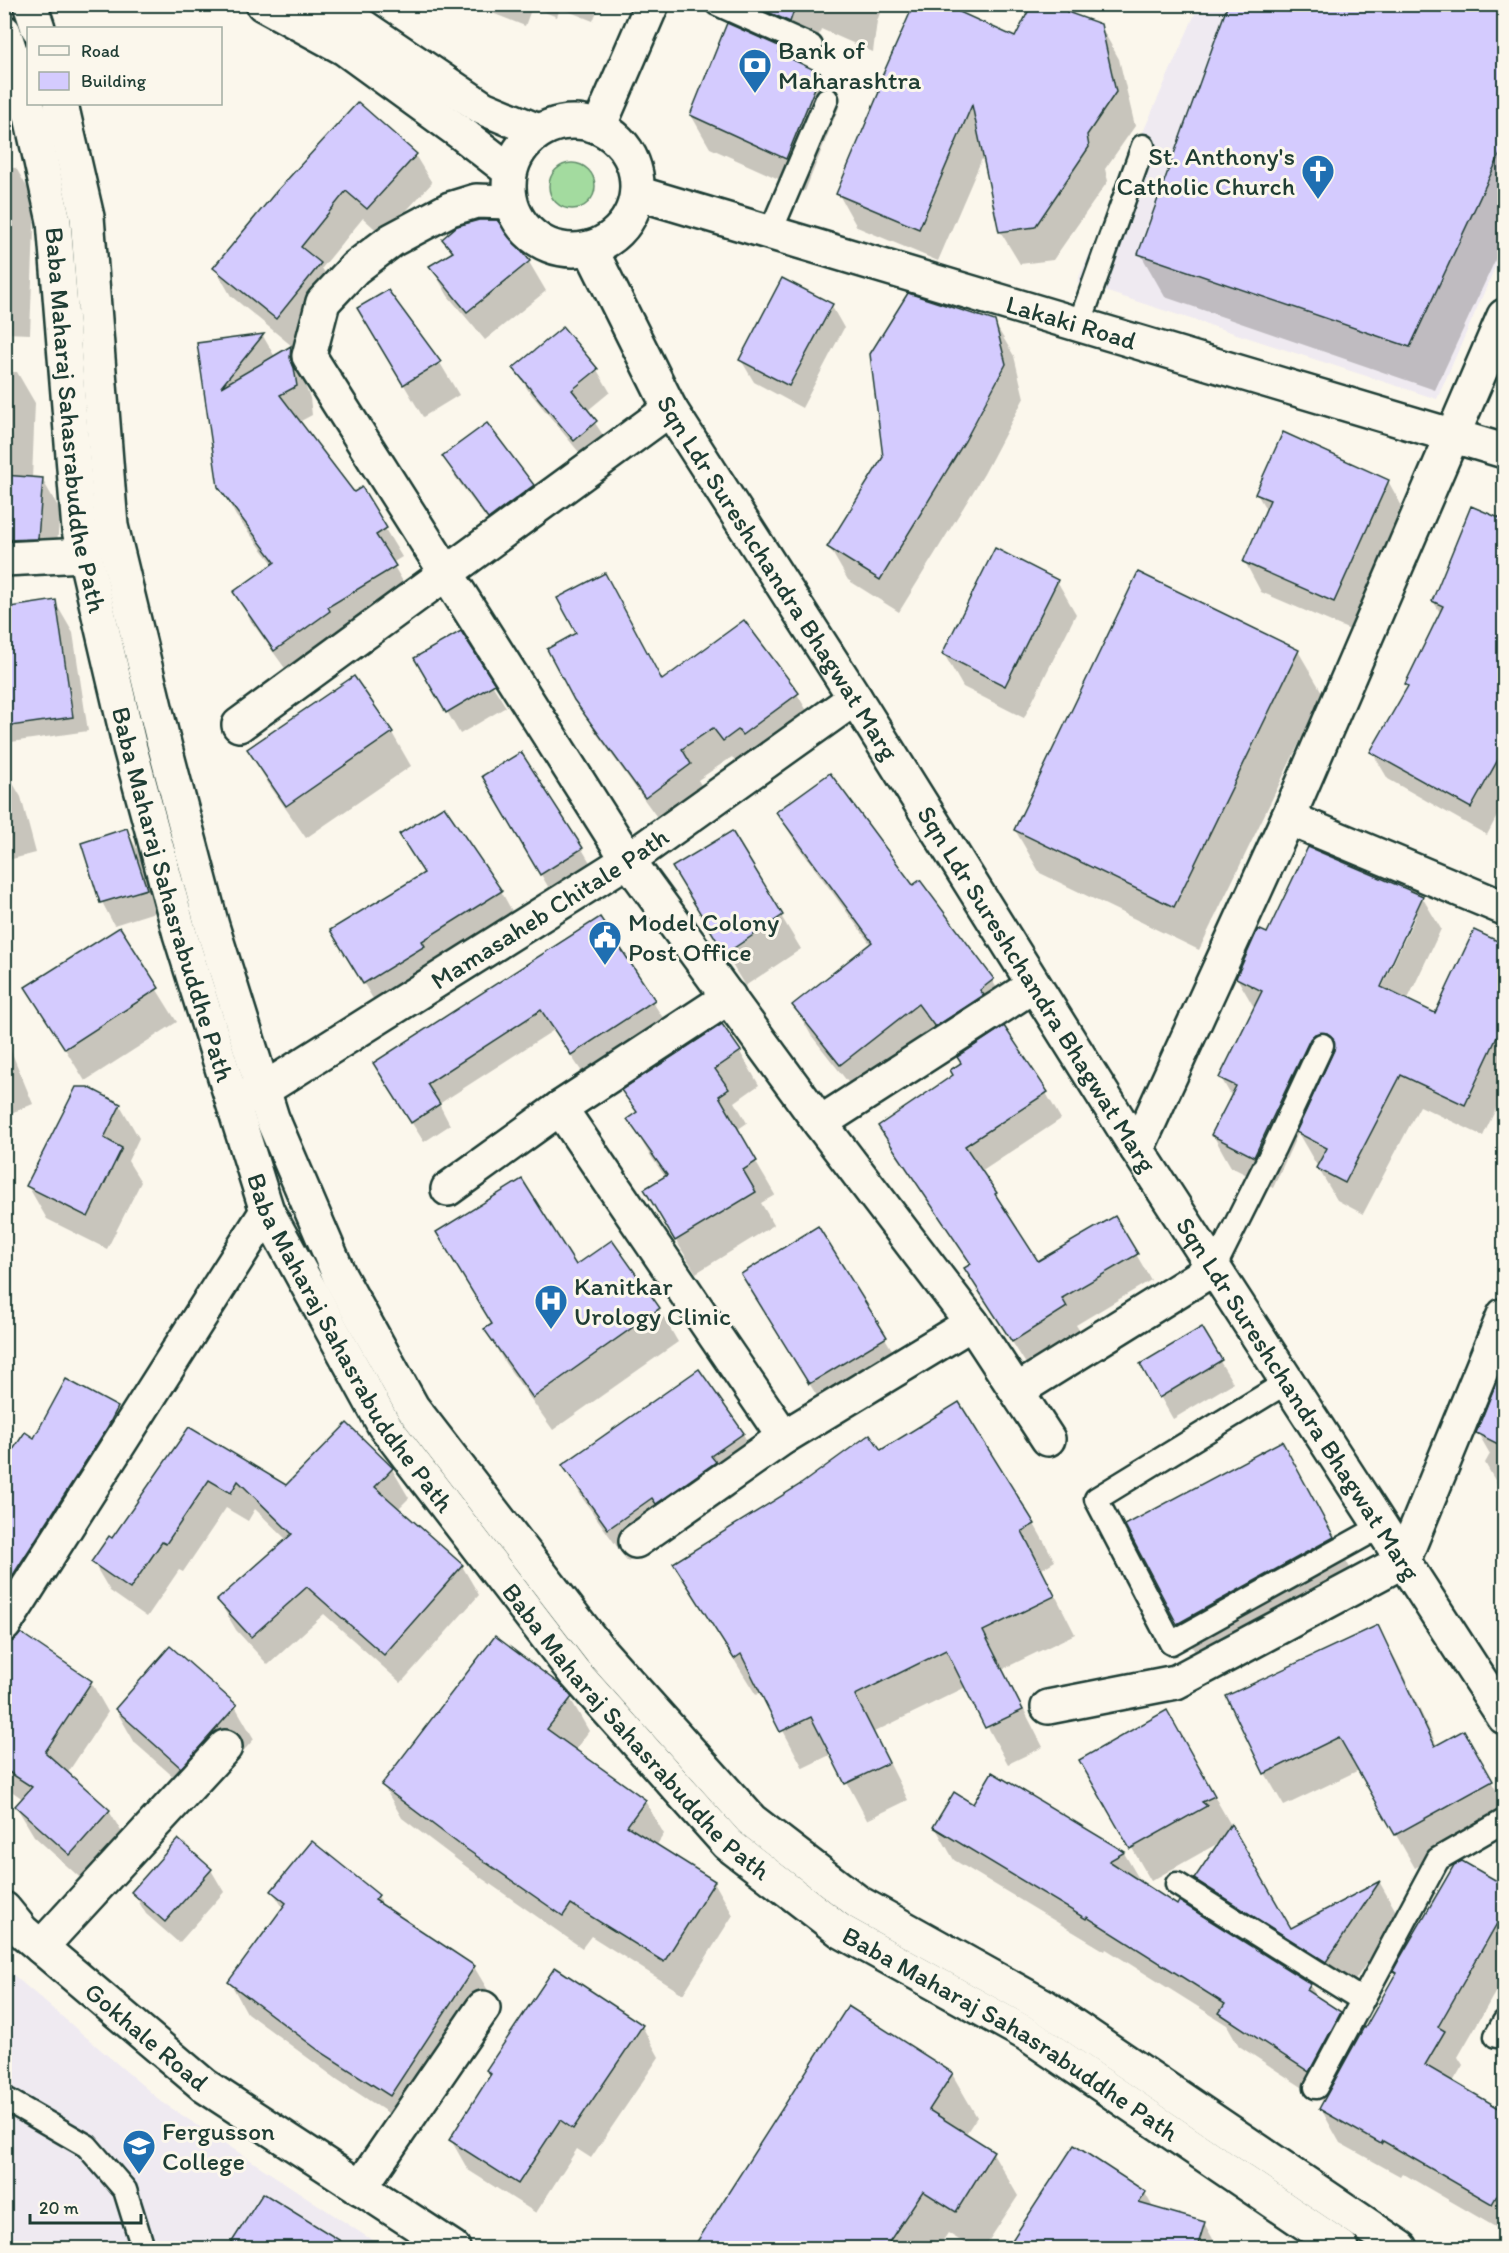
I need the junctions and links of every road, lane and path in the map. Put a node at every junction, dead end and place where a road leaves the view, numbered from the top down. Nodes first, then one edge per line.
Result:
1 (30, 4) edge
2 (263, 4) edge
3 (322, 4) edge
4 (652, 4) edge
5 (717, 4) edge
6 (360, 13) edge
7 (38, 27) edge
8 (4, 32) edge
9 (811, 46) dead end
10 (827, 99) dead end
11 (27, 104) edge
12 (27, 105) edge
13 (61, 105) edge
14 (599, 127) junction
15 (538, 131) junction
16 (1143, 146) dead end
17 (510, 187) junction
18 (637, 193) junction
19 (770, 233) junction
20 (590, 248) junction
21 (1504, 316) edge
22 (1079, 325) junction
23 (670, 410) junction
24 (1452, 436) junction
25 (1504, 452) edge
26 (84, 555) junction
27 (4, 559) edge
28 (447, 573) junction
29 (855, 698) junction
30 (239, 725) dead end
31 (1288, 818) junction
32 (628, 860) junction
33 (1504, 909) edge
34 (1034, 985) junction
35 (729, 997) junction
36 (1322, 1045) dead end
37 (263, 1090) junction
38 (232, 1102) junction
39 (560, 1108) junction
40 (820, 1123) junction
41 (1137, 1149) junction
42 (448, 1189) dead end
43 (267, 1211) junction
44 (1214, 1268) junction
45 (1504, 1315) edge
46 (972, 1323) junction
47 (1287, 1382) junction
48 (1018, 1389) junction
49 (784, 1437) junction
50 (1048, 1439) dead end
51 (1380, 1527) junction
52 (636, 1541) dead end
53 (528, 1557) junction
54 (1403, 1561) junction
55 (503, 1579) junction
56 (4, 1625) edge
57 (1047, 1707) dead end
58 (1504, 1717) edge
59 (225, 1747) dead end
60 (1504, 1821) edge
61 (1178, 1884) dead end
62 (4, 1909) edge
63 (42, 1947) junction
64 (1362, 2000) junction
65 (483, 2008) dead end
66 (1316, 2087) dead end
67 (4, 2098) edge
68 (360, 2188) junction
69 (143, 2248) edge
70 (453, 2248) edge
71 (1342, 2248) edge
72 (1401, 2248) edge

1 - 7 street
2 - 17 street
3 - 6 street
4 - 14 street
5 - 9 lane
6 - 15 street
8 - 11 street, Baba Maharaj Sahasrabuddhe Path
10 - 19 lane
12 - 26 street, Baba Maharaj Sahasrabuddhe Path
13 - 37 street, Baba Maharaj Sahasrabuddhe Path
14 - 15 street
14 - 18 street
15 - 17 street
16 - 22 lane
17 - 20 street
17 - 28 street
18 - 19 street, Lakaki Road
18 - 20 street
19 - 22 street, Lakaki Road
20 - 23 street, Sqn Ldr Sureshchandra Bhagwat Marg
21 - 24 street
22 - 24 street, Lakaki Road
23 - 28 street
23 - 29 street, Sqn Ldr Sureshchandra Bhagwat Marg
24 - 25 street, Lakaki Road
24 - 31 street
26 - 27 street
26 - 38 street, Baba Maharaj Sahasrabuddhe Path
28 - 30 street
28 - 32 street
29 - 32 street, Mamasaheb Chitale Path
29 - 34 street, Sqn Ldr Sureshchandra Bhagwat Marg
31 - 33 street
31 - 41 street
32 - 35 street
32 - 37 street, Mamasaheb Chitale Path
34 - 40 street
34 - 41 street, Sqn Ldr Sureshchandra Bhagwat Marg
35 - 39 street
35 - 40 street
36 - 44 lane
37 - 38 street, Mamasaheb Chitale Path
37 - 53 street, Baba Maharaj Sahasrabuddhe Path
38 - 43 street, Baba Maharaj Sahasrabuddhe Path
39 - 42 street
39 - 49 street
40 - 46 street
41 - 44 street, Sqn Ldr Sureshchandra Bhagwat Marg
43 - 55 street, Baba Maharaj Sahasrabuddhe Path
43 - 56 street
44 - 47 street, Sqn Ldr Sureshchandra Bhagwat Marg
44 - 48 street
45 - 54 street
46 - 48 street
46 - 49 street
47 - 51 street, Sqn Ldr Sureshchandra Bhagwat Marg
47 - 51 lane
48 - 50 street
49 - 52 street
51 - 54 street, Sqn Ldr Sureshchandra Bhagwat Marg
53 - 55 street
53 - 72 street, Baba Maharaj Sahasrabuddhe Path
54 - 57 street
54 - 58 street, Sqn Ldr Sureshchandra Bhagwat Marg
55 - 71 street, Baba Maharaj Sahasrabuddhe Path
59 - 63 street
60 - 64 lane
61 - 64 lane
62 - 63 street, Gokhale Road
63 - 68 street, Gokhale Road
64 - 66 lane
65 - 68 street
67 - 69 lane
68 - 70 street, Gokhale Road

